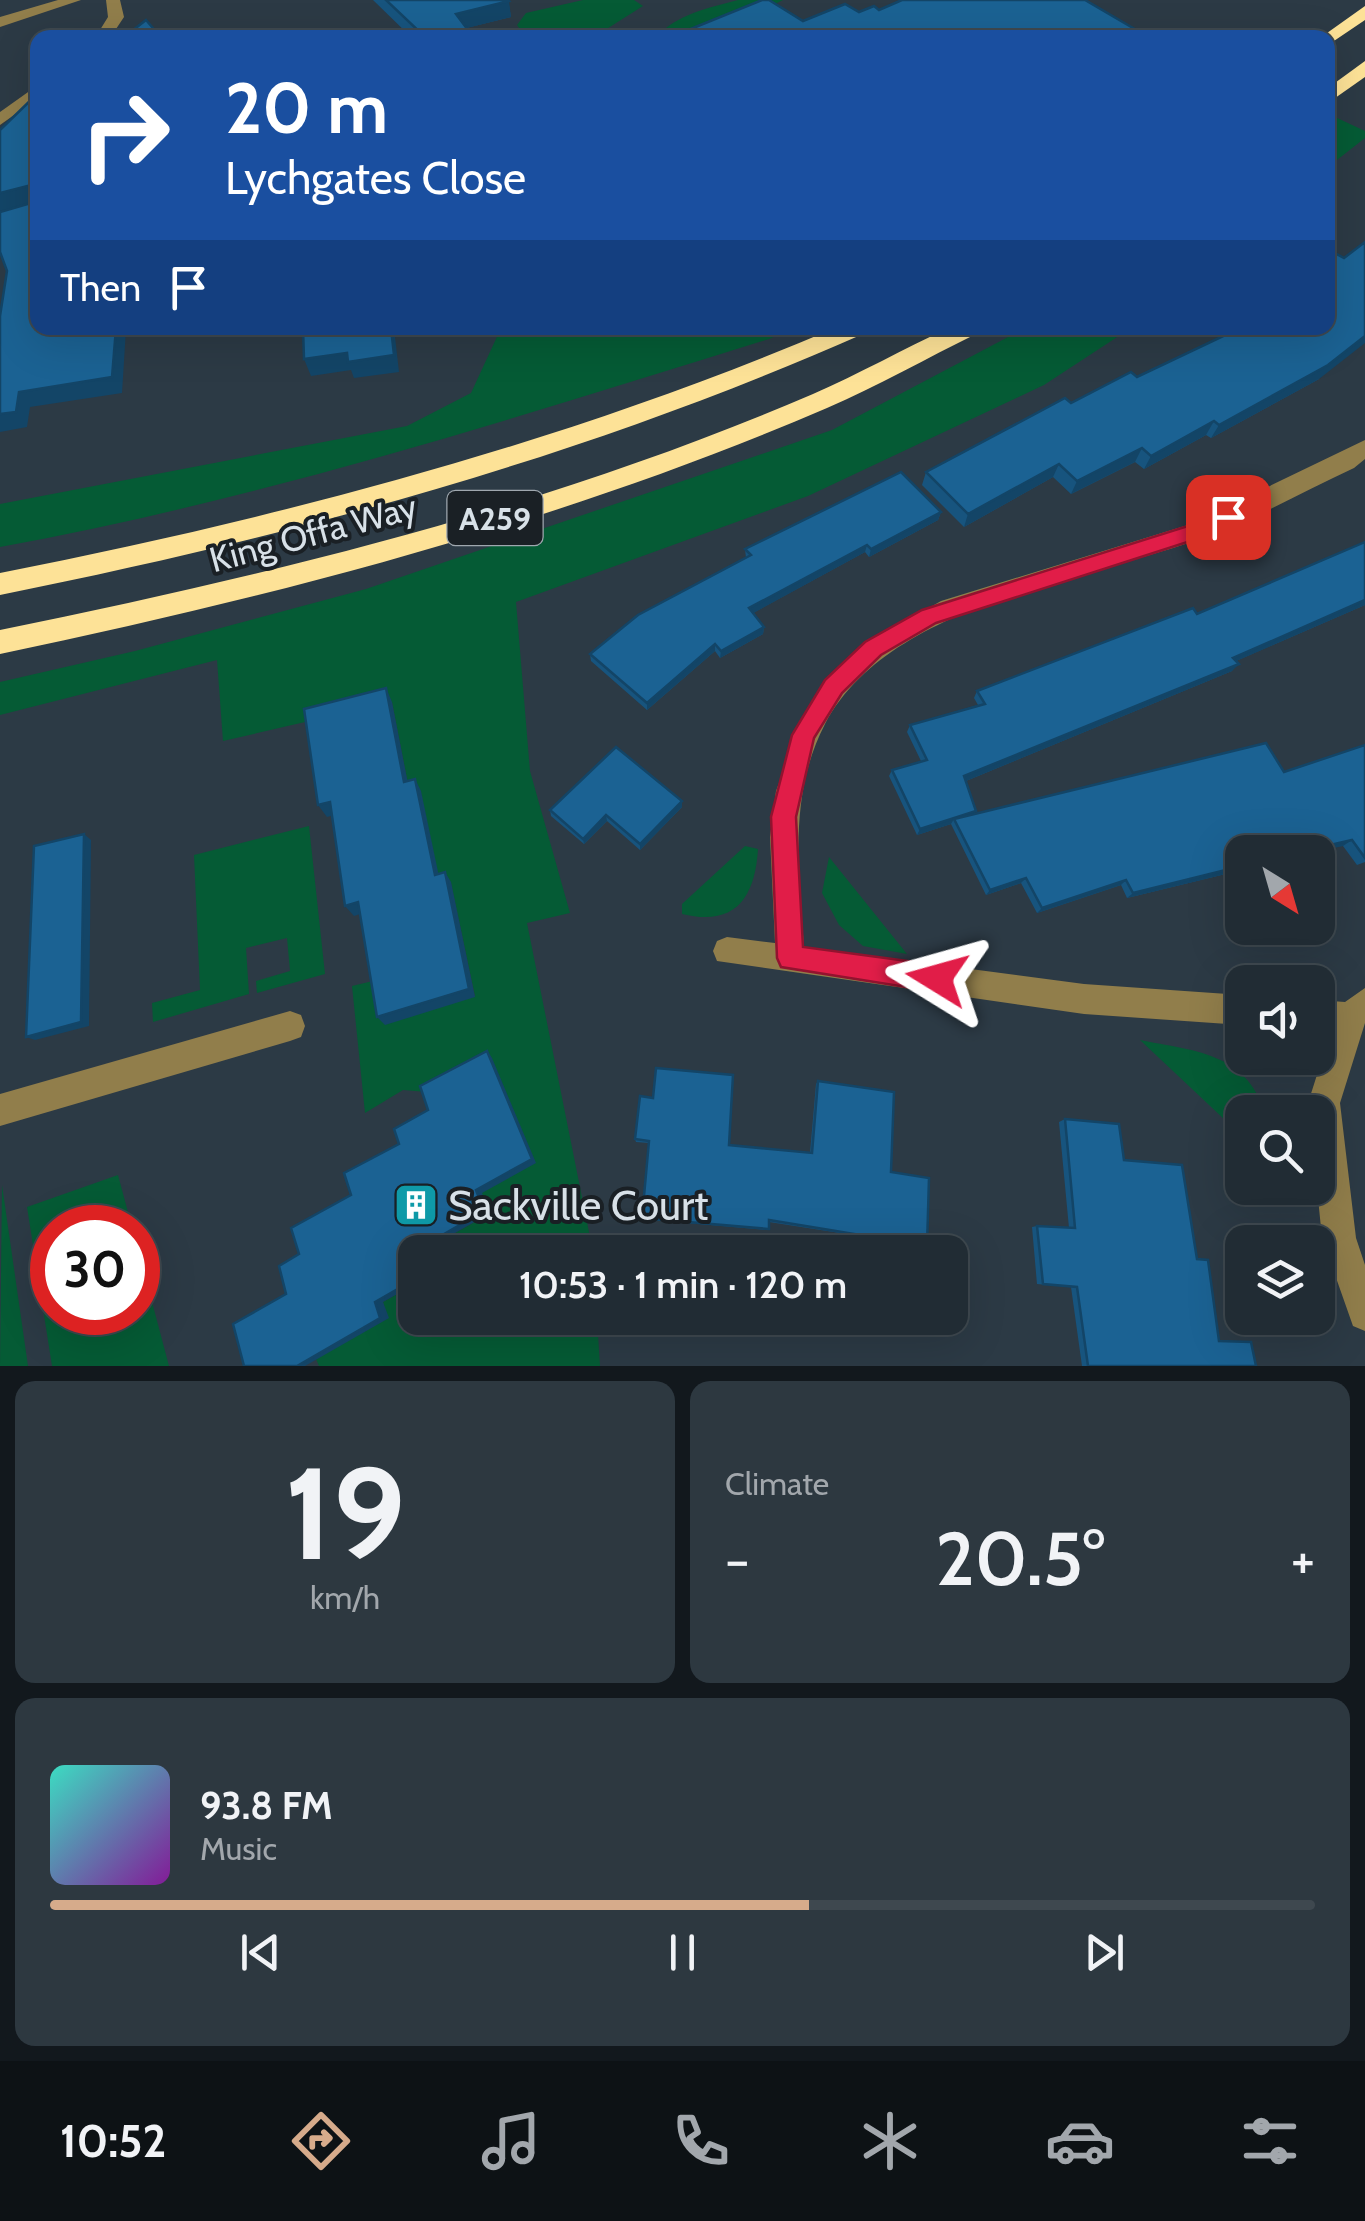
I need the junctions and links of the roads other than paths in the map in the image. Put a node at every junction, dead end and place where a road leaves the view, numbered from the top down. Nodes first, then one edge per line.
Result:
1 (74, 0) edge
2 (113, 0) edge
3 (1365, 12) edge
4 (0, 22) edge
5 (107, 30) edge
6 (1335, 35) edge
7 (1365, 67) edge
8 (1335, 91) edge
9 (30, 96) edge
10 (0, 120) edge
11 (839, 335) edge
12 (954, 335) edge
13 (1365, 448) edge
14 (0, 584) edge
15 (0, 642) edge
16 (728, 951) dead end
17 (790, 958) junction
18 (1225, 1009) edge
19 (1358, 1010) edge
20 (290, 1026) dead end
21 (0, 1110) edge
22 (1365, 1314) edge

1 - 4 street
2 - 5 street
3 - 6 highway
7 - 8 highway
9 - 10 street
11 - 14 highway, King Offa Way / A259
12 - 15 highway, King Offa Way / A259
13 - 17 street
16 - 17 street
17 - 18 street
19 - 22 street
20 - 21 street

